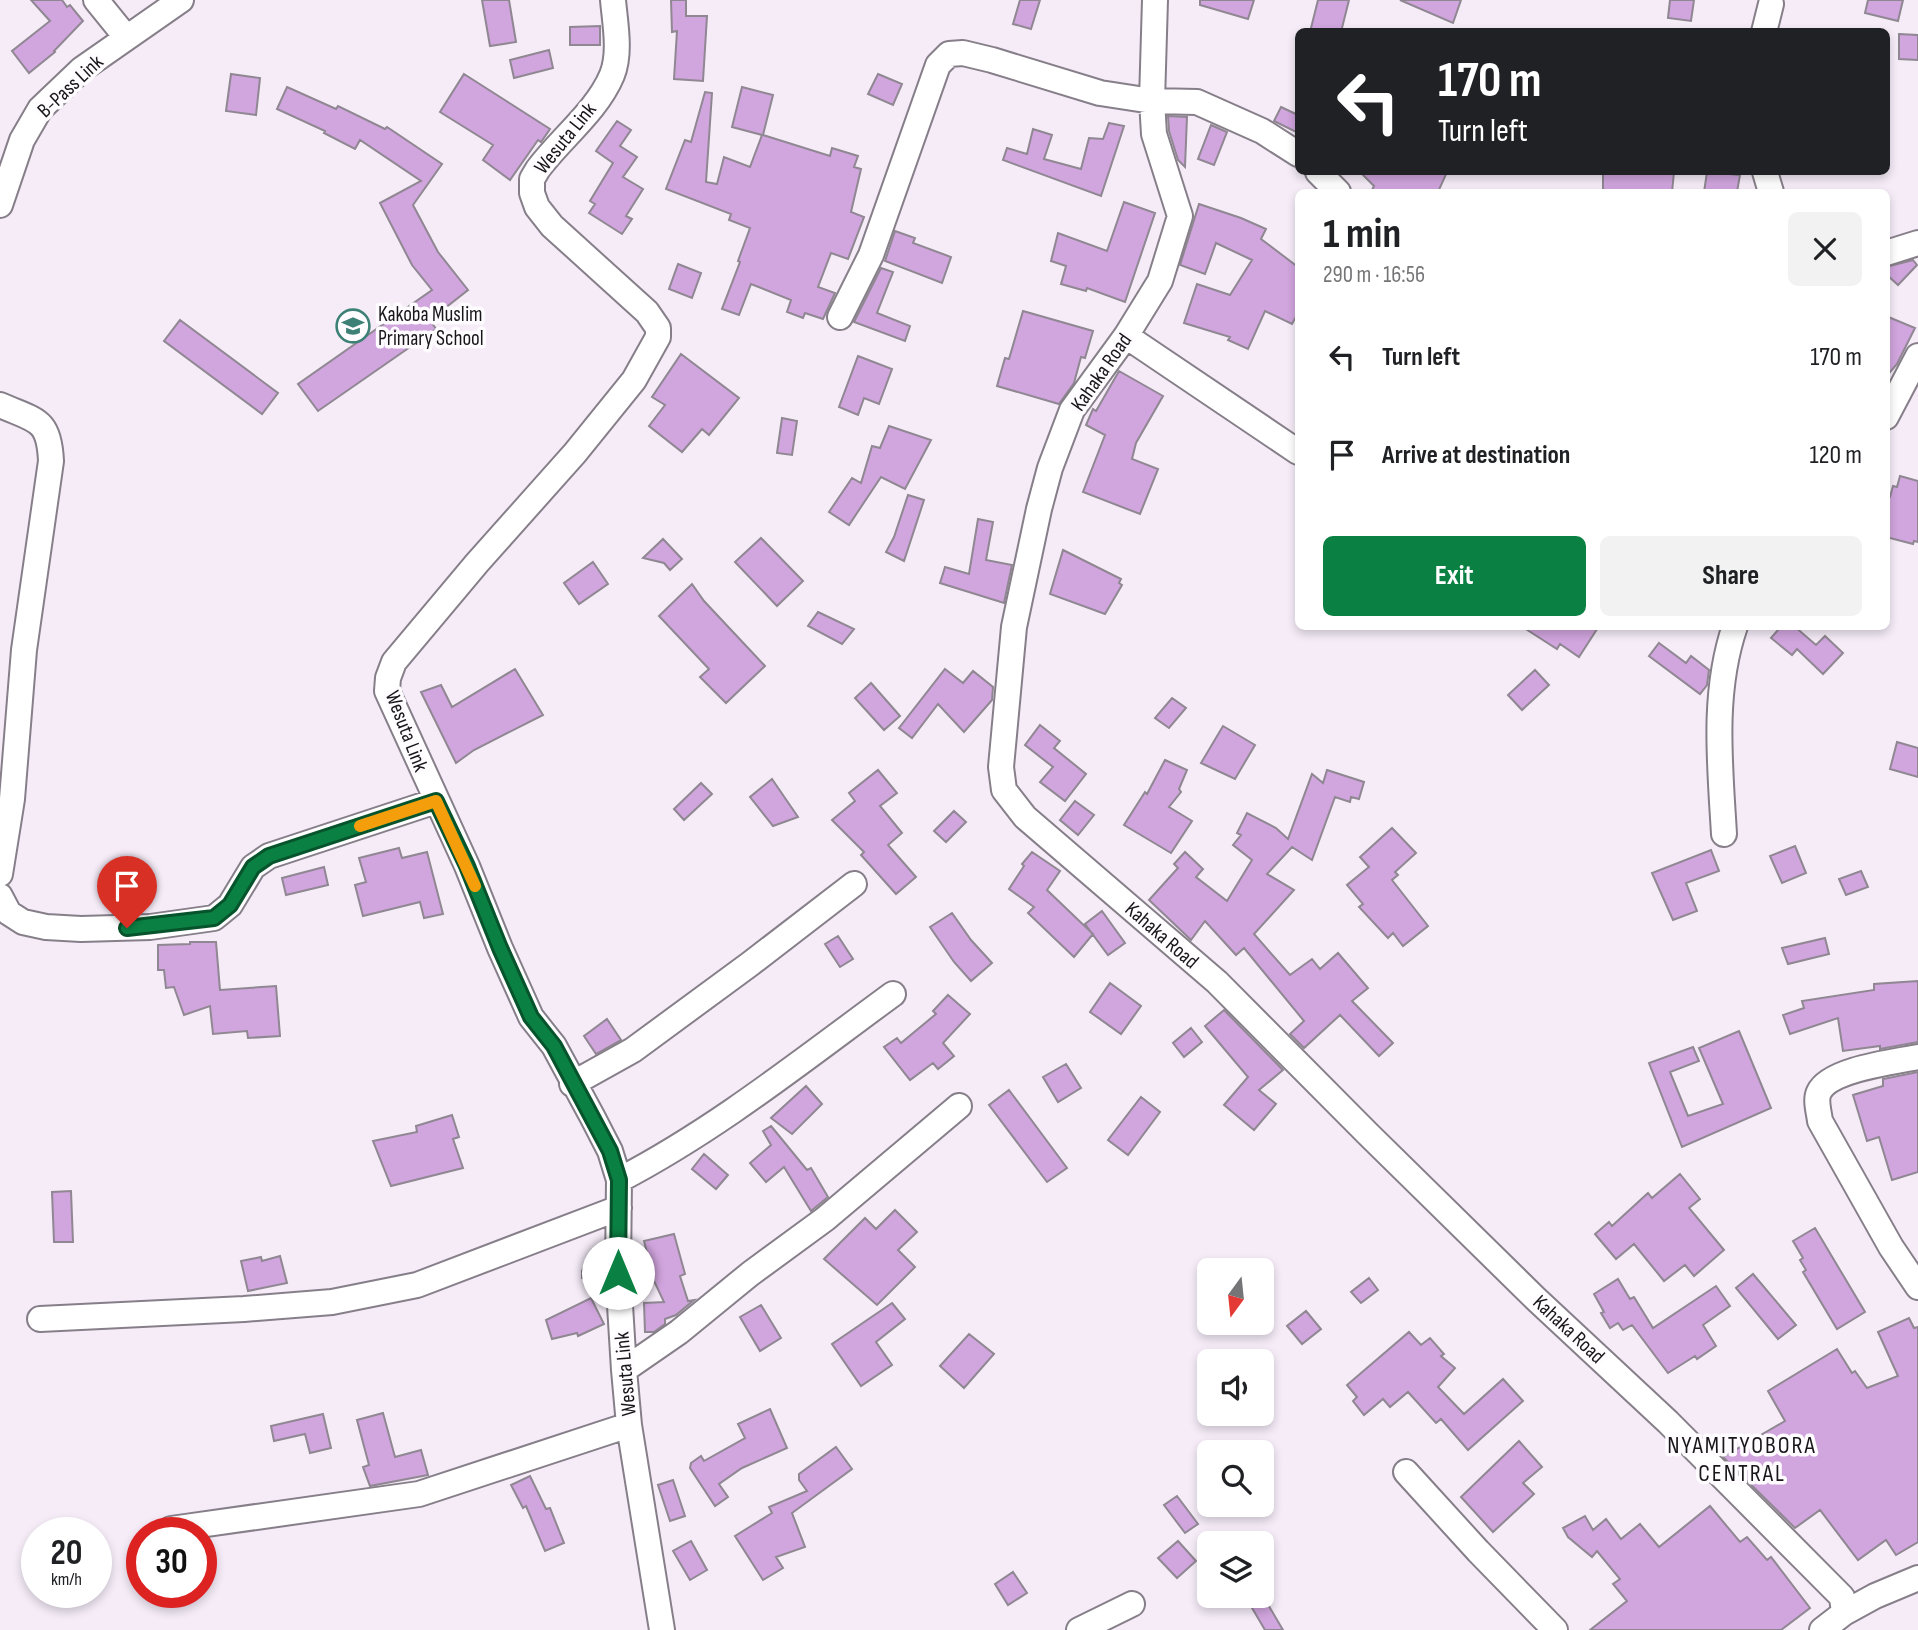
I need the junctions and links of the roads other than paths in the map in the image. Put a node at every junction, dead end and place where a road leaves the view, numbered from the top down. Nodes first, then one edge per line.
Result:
1 (96, 0) edge
2 (181, 0) edge
3 (613, 0) edge
4 (1155, 0) edge
5 (1771, 4) dead end
6 (1765, 28) edge
7 (126, 37) junction
8 (1152, 102) junction
9 (1295, 152) edge
10 (1321, 175) edge
11 (1335, 189) edge
12 (0, 205) edge
13 (1918, 243) edge
14 (1890, 252) edge
15 (841, 317) dead end
16 (1126, 336) junction
17 (1918, 356) edge
18 (0, 405) edge
19 (1890, 409) edge
20 (1295, 450) edge
21 (1734, 630) edge
22 (436, 801) junction
23 (1724, 834) dead end
24 (0, 874) edge
25 (854, 884) dead end
26 (0, 896) edge
27 (893, 994) dead end
28 (1918, 1057) edge
29 (572, 1084) junction
30 (959, 1106) dead end
31 (619, 1180) junction
32 (619, 1208) junction
33 (1918, 1287) edge
34 (40, 1319) dead end
35 (624, 1370) junction
36 (629, 1425) junction
37 (1406, 1472) dead end
38 (217, 1523) edge
39 (1918, 1578) edge
40 (1132, 1604) dead end
41 (1844, 1613) junction
42 (662, 1630) edge
43 (1079, 1630) edge
44 (1555, 1630) edge
45 (1822, 1630) edge

1 - 7 street
2 - 7 street, B-Pass Link
3 - 22 street, Wesuta Link
4 - 8 street, Kahaka Road
5 - 6 street
7 - 12 street, B-Pass Link
8 - 9 street
8 - 15 street
8 - 16 street, Kahaka Road
10 - 11 street
13 - 14 street
16 - 20 street
16 - 41 street, Kahaka Road
17 - 19 street
18 - 24 street
21 - 23 street
22 - 26 street
22 - 29 street, Wesuta Link
25 - 29 street
27 - 31 street
28 - 33 street
29 - 31 street, Wesuta Link
30 - 35 street
31 - 32 street, Wesuta Link
32 - 34 street
32 - 35 street, Wesuta Link
35 - 36 street, Wesuta Link
36 - 38 street
36 - 42 street, Wesuta Link
37 - 44 street
39 - 41 street
40 - 43 street
41 - 45 street

